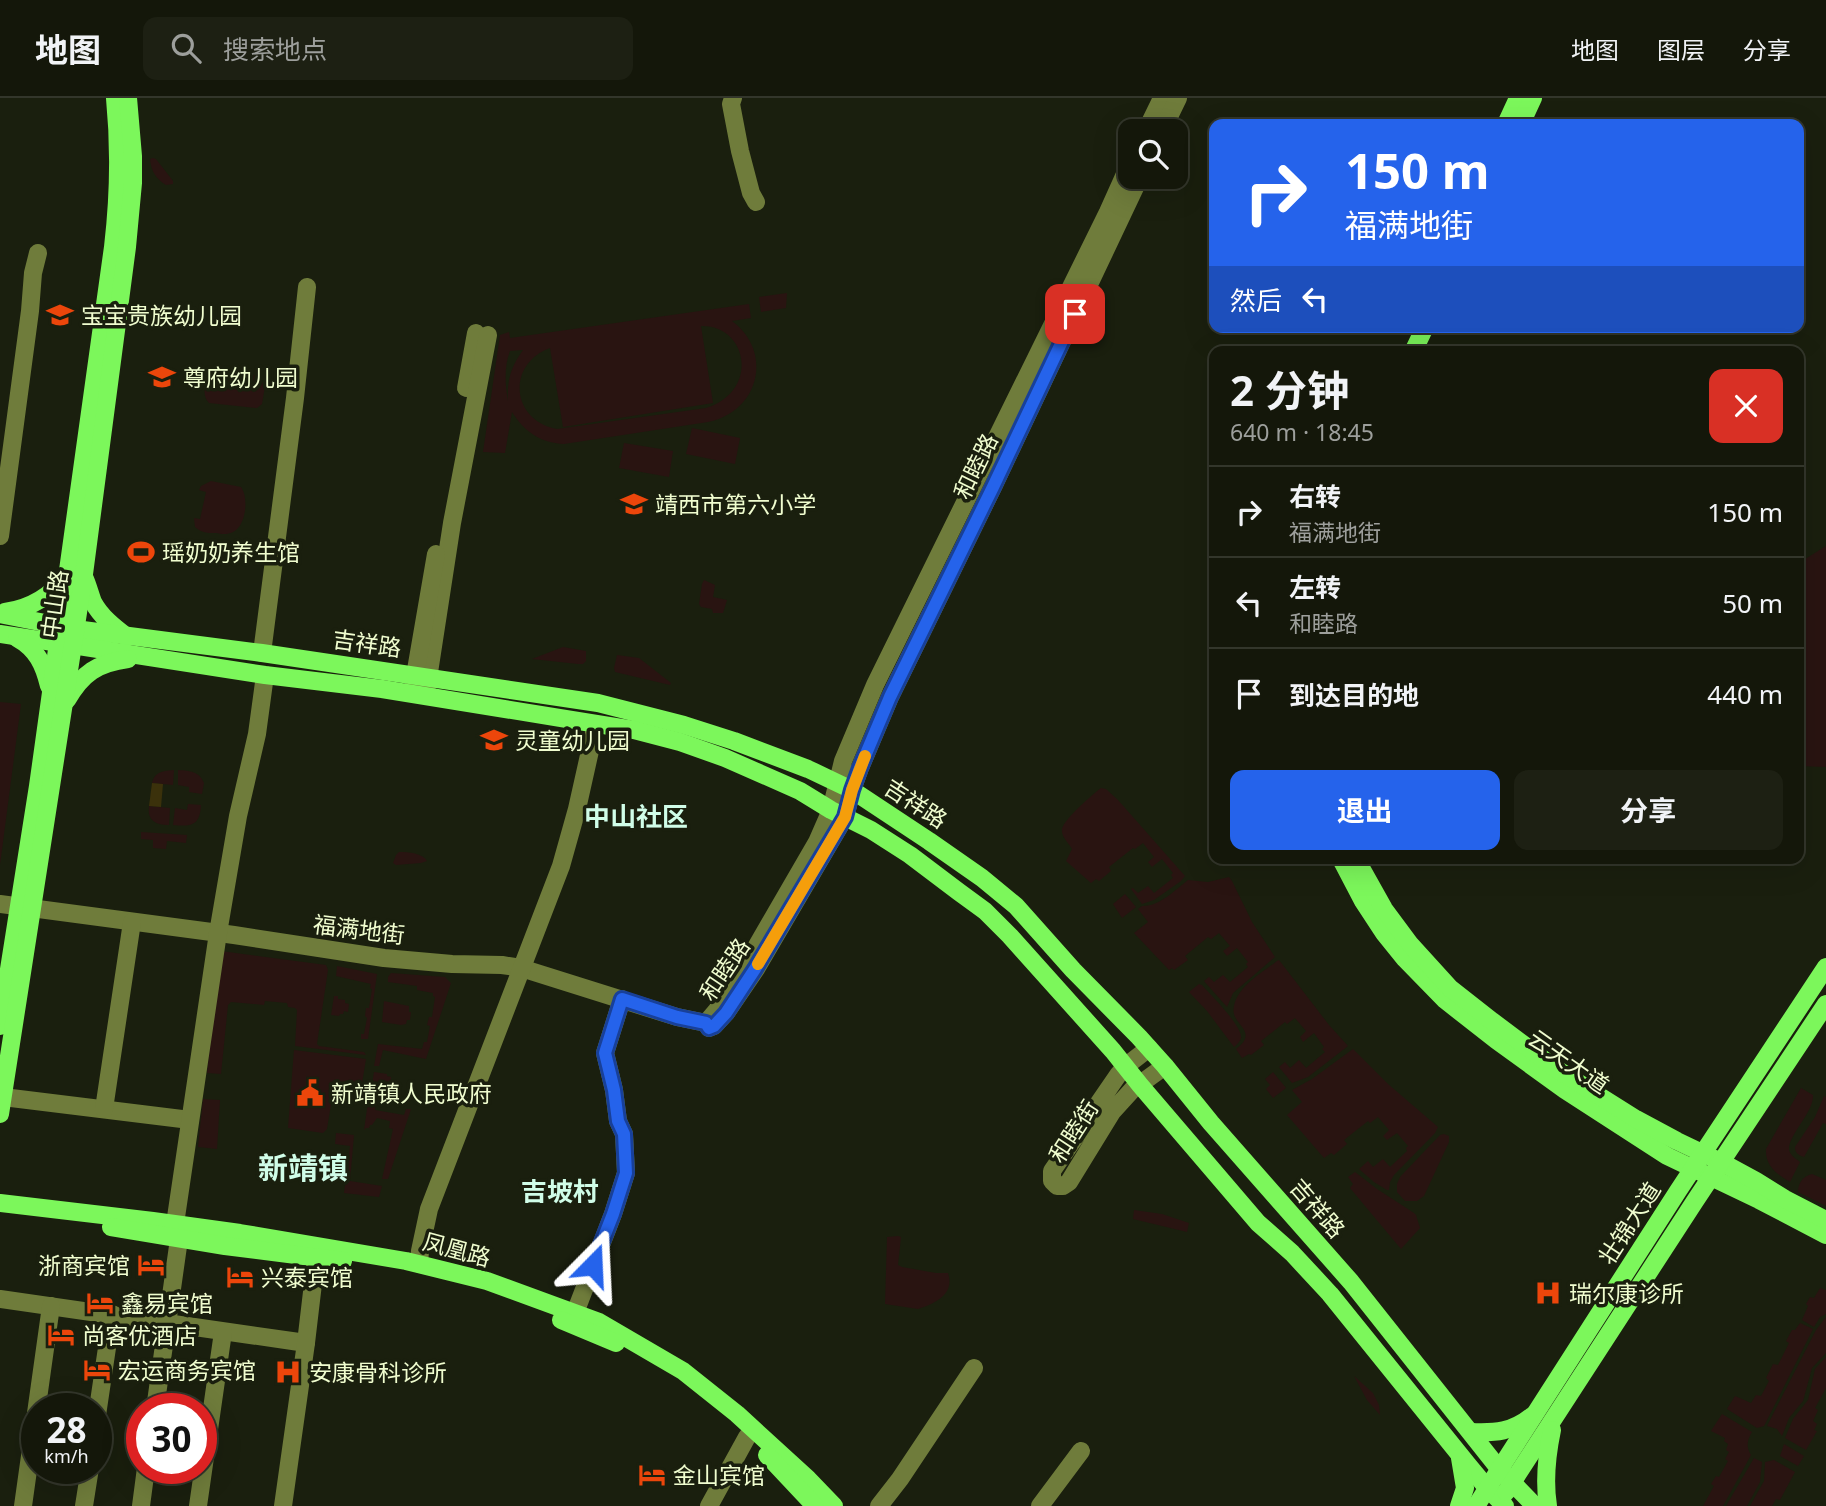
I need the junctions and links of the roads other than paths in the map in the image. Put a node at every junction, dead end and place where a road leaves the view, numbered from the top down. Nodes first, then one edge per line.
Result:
1 (115, 98) edge
2 (128, 98) edge
3 (733, 98) edge
4 (1162, 98) edge
5 (1178, 98) edge
6 (1518, 98) edge
7 (1534, 98) edge
8 (1152, 119) edge
9 (1168, 119) edge
10 (1508, 119) edge
11 (1524, 119) edge
12 (1118, 189) edge
13 (1134, 189) edge
14 (756, 202) dead end
15 (38, 253) dead end
16 (307, 287) dead end
17 (482, 334) dead end
18 (0, 536) edge
19 (76, 573) junction
20 (0, 614) edge
21 (7, 636) edge
22 (66, 636) junction
23 (127, 637) junction
24 (262, 653) junction
25 (149, 656) junction
26 (265, 675) junction
27 (420, 685) junction
28 (564, 698) junction
29 (57, 701) junction
30 (607, 706) junction
31 (563, 719) junction
32 (600, 724) junction
33 (844, 786) junction
34 (838, 813) junction
35 (1344, 864) edge
36 (1359, 864) edge
37 (0, 904) edge
38 (25, 907) junction
39 (132, 922) junction
40 (218, 933) junction
41 (1826, 967) edge
42 (521, 968) junction
43 (622, 999) junction
44 (1826, 1004) edge
45 (706, 1023) joint
46 (0, 1026) edge
47 (1150, 1048) junction
48 (1126, 1066) junction
49 (1165, 1066) junction
50 (1140, 1085) junction
51 (1, 1105) edge
52 (104, 1109) junction
53 (190, 1120) junction
54 (1225, 1139) junction
55 (1704, 1153) junction
56 (1202, 1157) junction
57 (1721, 1162) junction
58 (1693, 1169) junction
59 (1710, 1178) junction
60 (0, 1203) edge
61 (0, 1213) edge
62 (1826, 1220) edge
63 (177, 1231) junction
64 (1826, 1236) edge
65 (316, 1258) junction
66 (419, 1263) junction
67 (0, 1299) edge
68 (51, 1306) junction
69 (575, 1313) junction
70 (112, 1314) junction
71 (167, 1322) junction
72 (223, 1332) junction
73 (306, 1343) junction
74 (974, 1368) dead end
75 (100, 1393) edge
76 (157, 1393) edge
77 (1537, 1412) junction
78 (1555, 1417) junction
79 (1471, 1432) junction
80 (747, 1437) junction
81 (1082, 1451) dead end
82 (1457, 1451) junction
83 (1507, 1476) junction
84 (87, 1484) edge
85 (144, 1484) edge
86 (1497, 1500) edge
87 (811, 1505) edge
88 (23, 1506) edge
89 (84, 1506) edge
90 (141, 1506) edge
91 (198, 1506) edge
92 (283, 1506) edge
93 (709, 1506) edge
94 (834, 1506) edge
95 (879, 1506) edge
96 (1040, 1506) edge
97 (1459, 1506) edge
98 (1476, 1506) edge
99 (1535, 1506) edge
100 (1548, 1506) edge

1 - 19 main road, 中山路
2 - 19 main road, 中山路
3 - 14 street
4 - 8 street
5 - 9 street
6 - 10 main road
7 - 11 main road
12 - 33 street, 和睦路
13 - 33 street, 和睦路
15 - 18 street
16 - 24 street
17 - 27 street
19 - 20 main road
19 - 22 main road, 中山路
19 - 23 main road
20 - 22 main road, 吉祥路
21 - 22 main road, 吉祥路
21 - 29 main road
22 - 23 main road, 吉祥路
22 - 25 main road, 吉祥路
22 - 29 main road, 中山路
23 - 24 main road, 吉祥路
24 - 27 main road, 吉祥路
25 - 26 main road, 吉祥路
25 - 29 main road
26 - 27 main road, 吉祥路
26 - 40 street
27 - 28 main road, 吉祥路
27 - 31 main road, 吉祥路
28 - 30 main road, 吉祥路
28 - 31 main road
29 - 38 main road, 中山路
30 - 32 main road
30 - 33 main road, 吉祥路
31 - 32 main road, 吉祥路
32 - 34 main road, 吉祥路
32 - 42 street
33 - 34 street, 和睦路
33 - 47 main road, 吉祥路
34 - 45 street, 和睦路
34 - 48 main road, 吉祥路
35 - 58 main road, 云天大道
36 - 55 main road, 云天大道
37 - 38 street, 福满地街
38 - 39 street, 福满地街
38 - 46 main road, 中山路
38 - 51 main road, 中山路
39 - 40 street, 福满地街
39 - 52 street
40 - 42 street, 福满地街
40 - 53 street
41 - 55 main road, 壮锦大道
42 - 43 street, 福满地街
42 - 66 street
43 - 45 street, 福满地街
43 - 69 street
44 - 57 main road, 壮锦大道
47 - 48 street, 和睦街
47 - 49 main road, 吉祥路
48 - 50 main road, 吉祥路
48 - 50 street, 和睦街
49 - 50 street, 和睦街
49 - 54 main road, 吉祥路
50 - 56 main road, 吉祥路
51 - 52 street
52 - 53 street
53 - 63 street
54 - 56 main road
54 - 79 main road, 吉祥路
55 - 57 main road, 云天大道
55 - 58 main road, 壮锦大道
56 - 82 main road, 吉祥路
57 - 59 main road, 壮锦大道
57 - 62 main road, 云天大道
58 - 59 main road, 云天大道
58 - 77 main road, 壮锦大道
59 - 64 main road, 云天大道
59 - 78 main road, 壮锦大道
60 - 63 main road, 凤凰路
61 - 63 main road, 凤凰路
63 - 65 main road, 凤凰路
63 - 66 main road, 凤凰路
63 - 71 street
65 - 73 street
65 - 80 main road, 凤凰路
66 - 69 main road, 凤凰路
67 - 68 street
68 - 70 street
68 - 88 street
69 - 94 main road, 凤凰路
70 - 71 street
70 - 75 street
71 - 72 street
71 - 76 street
72 - 73 street
72 - 91 street
73 - 92 street
74 - 95 street
77 - 79 main road
77 - 83 main road, 壮锦大道
78 - 83 main road, 壮锦大道
78 - 100 main road
79 - 83 main road, 吉祥路
80 - 87 main road, 凤凰路
80 - 93 street
81 - 96 street
82 - 86 main road, 吉祥路
82 - 97 main road
83 - 86 main road, 壮锦大道
83 - 99 main road, 吉祥路
84 - 89 street
85 - 90 street
86 - 98 main road, 壮锦大道

